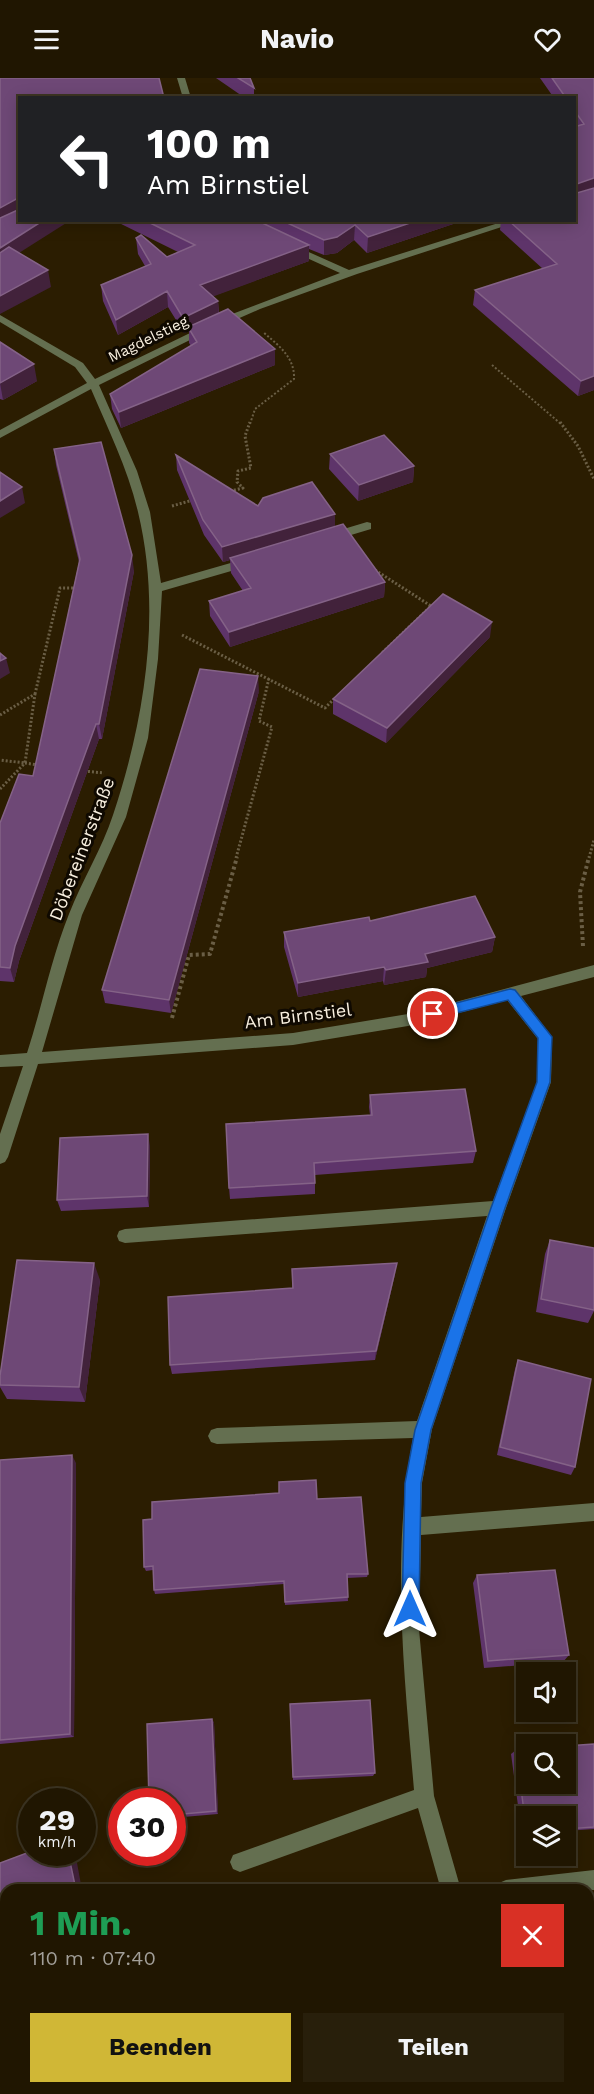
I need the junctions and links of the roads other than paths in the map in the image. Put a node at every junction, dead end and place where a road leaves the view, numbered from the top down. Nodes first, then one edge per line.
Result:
1 (181, 78) edge
2 (186, 96) edge
3 (513, 222) edge
4 (275, 240) edge
5 (350, 274) junction
6 (0, 318) edge
7 (93, 383) junction
8 (0, 435) edge
9 (367, 526) dead end
10 (318, 541) edge
11 (264, 557) edge
12 (156, 589) junction
13 (591, 971) edge
14 (510, 994) junction
15 (33, 1059) junction
16 (0, 1061) edge
17 (0, 1157) edge
18 (498, 1208) junction
19 (125, 1236) dead end
20 (423, 1430) junction
21 (217, 1436) dead end
22 (594, 1512) edge
23 (411, 1527) junction
24 (424, 1796) junction
25 (240, 1862) dead end
26 (594, 1880) edge
27 (449, 1884) edge
28 (559, 1884) edge

1 - 2 street
3 - 5 street, Magdelstieg
4 - 5 street
5 - 7 street, Magdelstieg
6 - 7 street, Döbereinerstraße
7 - 8 street, Magdelstieg
7 - 12 street, Döbereinerstraße
9 - 10 street
11 - 12 street
12 - 15 street, Döbereinerstraße
13 - 14 street, Am Birnstiel
14 - 15 street, Am Birnstiel
14 - 18 street
15 - 16 street, Am Birnstiel
15 - 17 street, Döbereinerstraße
18 - 19 street
18 - 20 street
20 - 21 street
20 - 23 street
22 - 23 street
23 - 24 street
24 - 25 street
24 - 27 street
26 - 28 street

